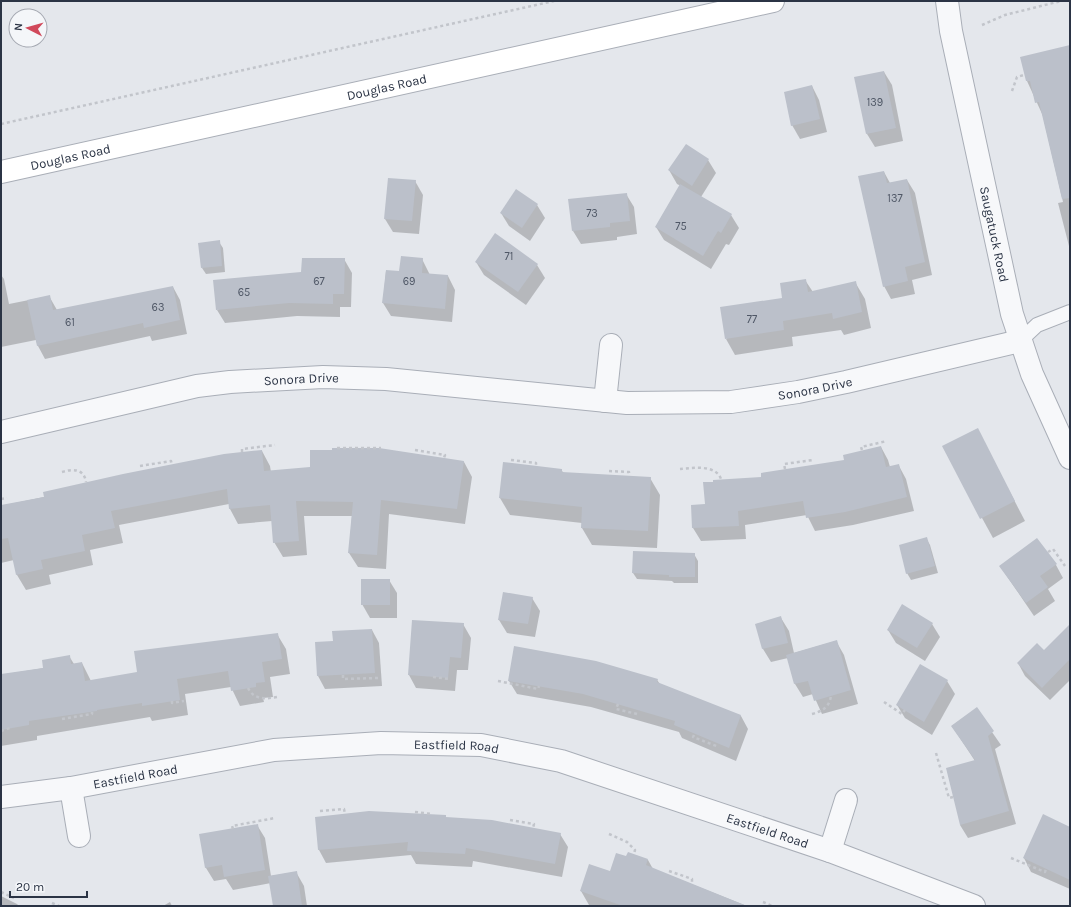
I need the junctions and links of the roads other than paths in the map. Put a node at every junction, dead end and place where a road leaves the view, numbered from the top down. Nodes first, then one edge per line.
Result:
1 (773, 1) edge
2 (947, 1) edge
3 (1, 172) edge
4 (1070, 312) edge
5 (1020, 341) junction
6 (611, 345) dead end
7 (605, 401) junction
8 (1, 432) edge
9 (1070, 458) edge
10 (71, 788) junction
11 (1, 797) edge
12 (846, 800) dead end
13 (79, 836) dead end
14 (830, 851) junction
15 (974, 906) edge

1 - 3 street, Douglas Road
2 - 5 street, Saugatuck Road
4 - 5 lane
5 - 7 street, Sonora Drive
5 - 9 street, Saugatuck Road
6 - 7 street
7 - 8 street, Sonora Drive
10 - 11 street, Eastfield Road
10 - 13 street
10 - 14 street, Eastfield Road
12 - 14 street
14 - 15 street, Eastfield Road

